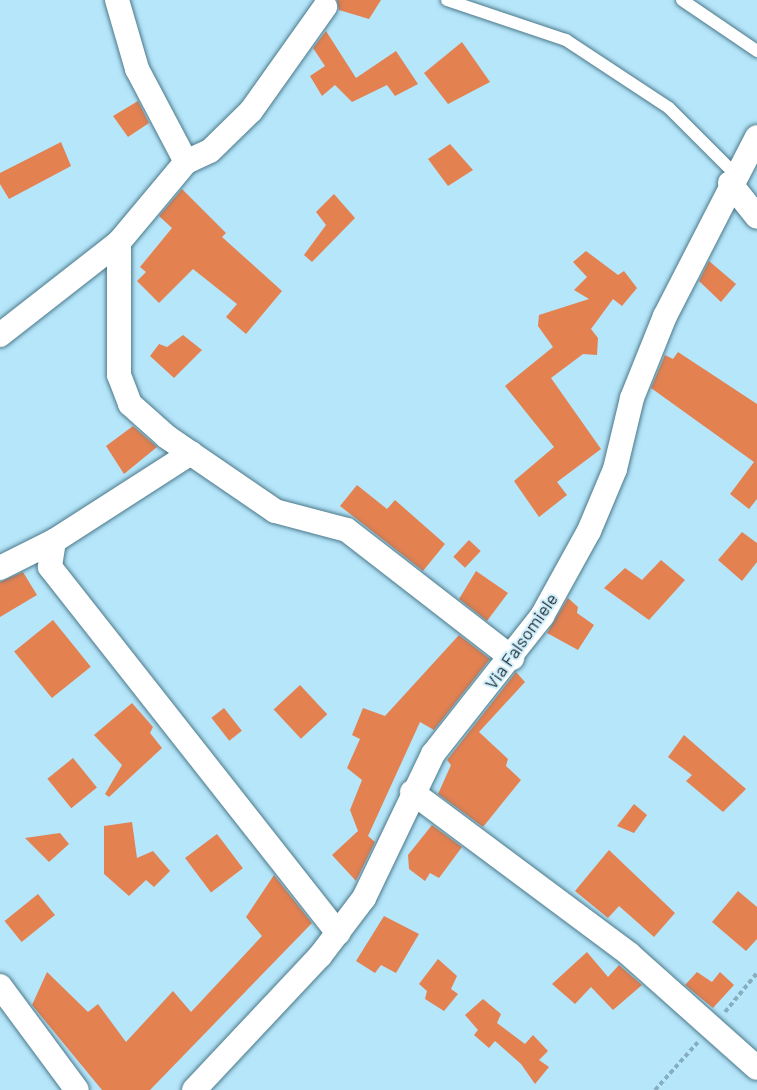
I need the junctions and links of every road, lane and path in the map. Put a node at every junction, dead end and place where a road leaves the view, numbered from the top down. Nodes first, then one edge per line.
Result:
1 (117, 0) edge
2 (447, 0) edge
3 (682, 0) edge
4 (325, 7) dead end
5 (757, 51) edge
6 (757, 136) edge
7 (186, 162) junction
8 (733, 179) junction
9 (757, 217) edge
10 (119, 242) junction
11 (0, 335) edge
12 (191, 453) junction
13 (54, 541) junction
14 (0, 568) edge
15 (512, 658) junction
16 (412, 792) junction
17 (338, 933) junction
18 (0, 987) edge
19 (757, 1068) edge
20 (76, 1090) edge
21 (194, 1090) edge

1 - 7 street
2 - 8 lane
3 - 5 lane
4 - 7 street
6 - 8 street, Via Falsomiele
7 - 10 street
8 - 9 street
8 - 15 street, Via Falsomiele
10 - 11 street
10 - 12 street
12 - 13 street
12 - 15 street
13 - 14 street
13 - 17 street
15 - 16 street, Via Falsomiele
16 - 17 street, Via Falsomiele
16 - 19 street
17 - 21 street, Via Falsomiele
18 - 20 street

